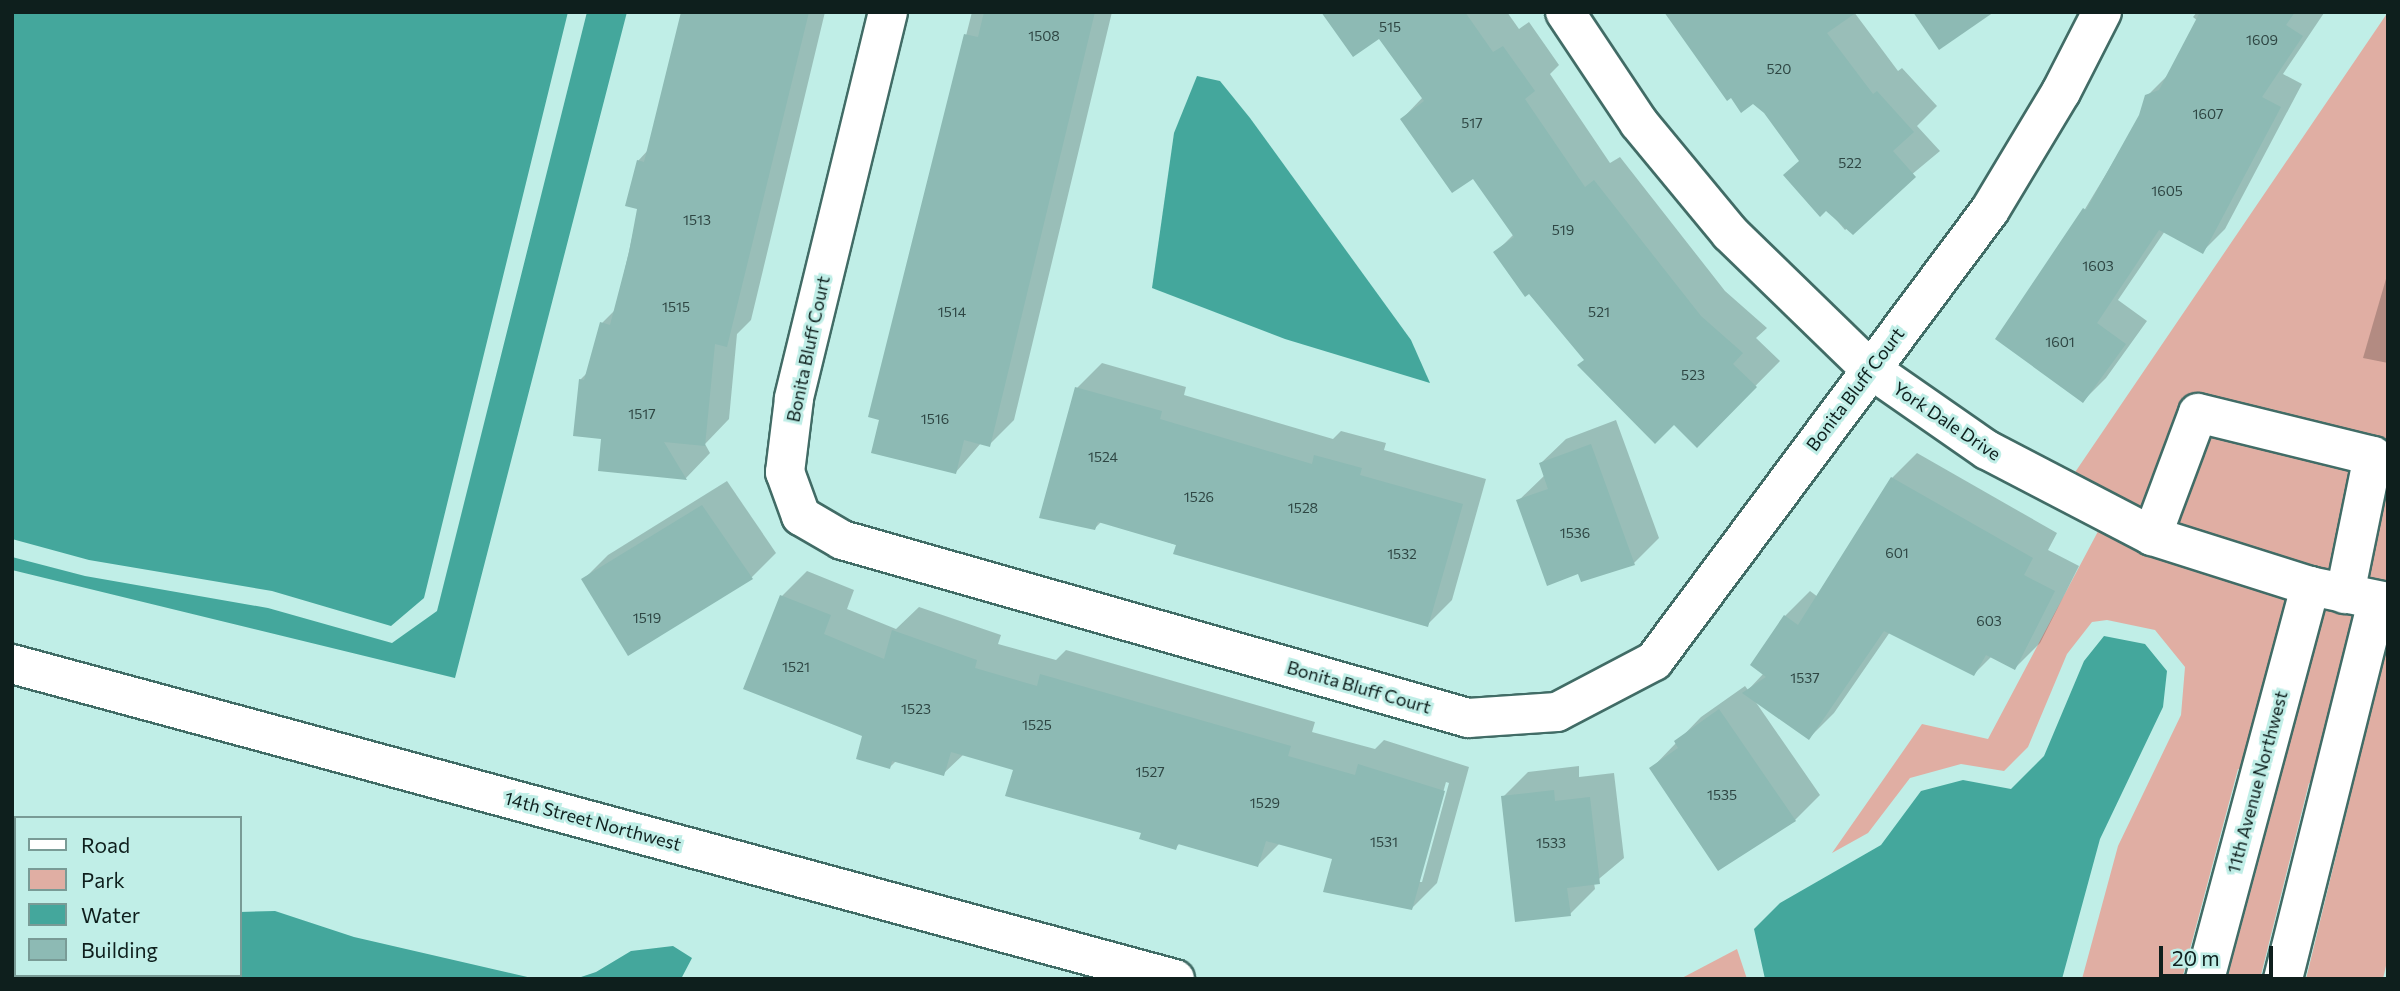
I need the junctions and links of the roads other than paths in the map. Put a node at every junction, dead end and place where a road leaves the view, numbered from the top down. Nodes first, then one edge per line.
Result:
1 (888, 12) edge
2 (1565, 12) edge
3 (2102, 12) edge
4 (1869, 368) junction
5 (2152, 536) junction
6 (2355, 595) edge
7 (12, 664) edge
8 (1175, 979) edge
9 (2204, 979) edge
10 (2283, 979) edge

1 - 4 street, Bonita Bluff Court
2 - 4 street, York Dale Drive
3 - 4 street, Bonita Bluff Court
4 - 5 street, York Dale Drive
5 - 6 street, York Dale Drive
5 - 6 street
6 - 9 street, 11th Avenue Northwest
6 - 10 street
7 - 8 street, 14th Street Northwest

